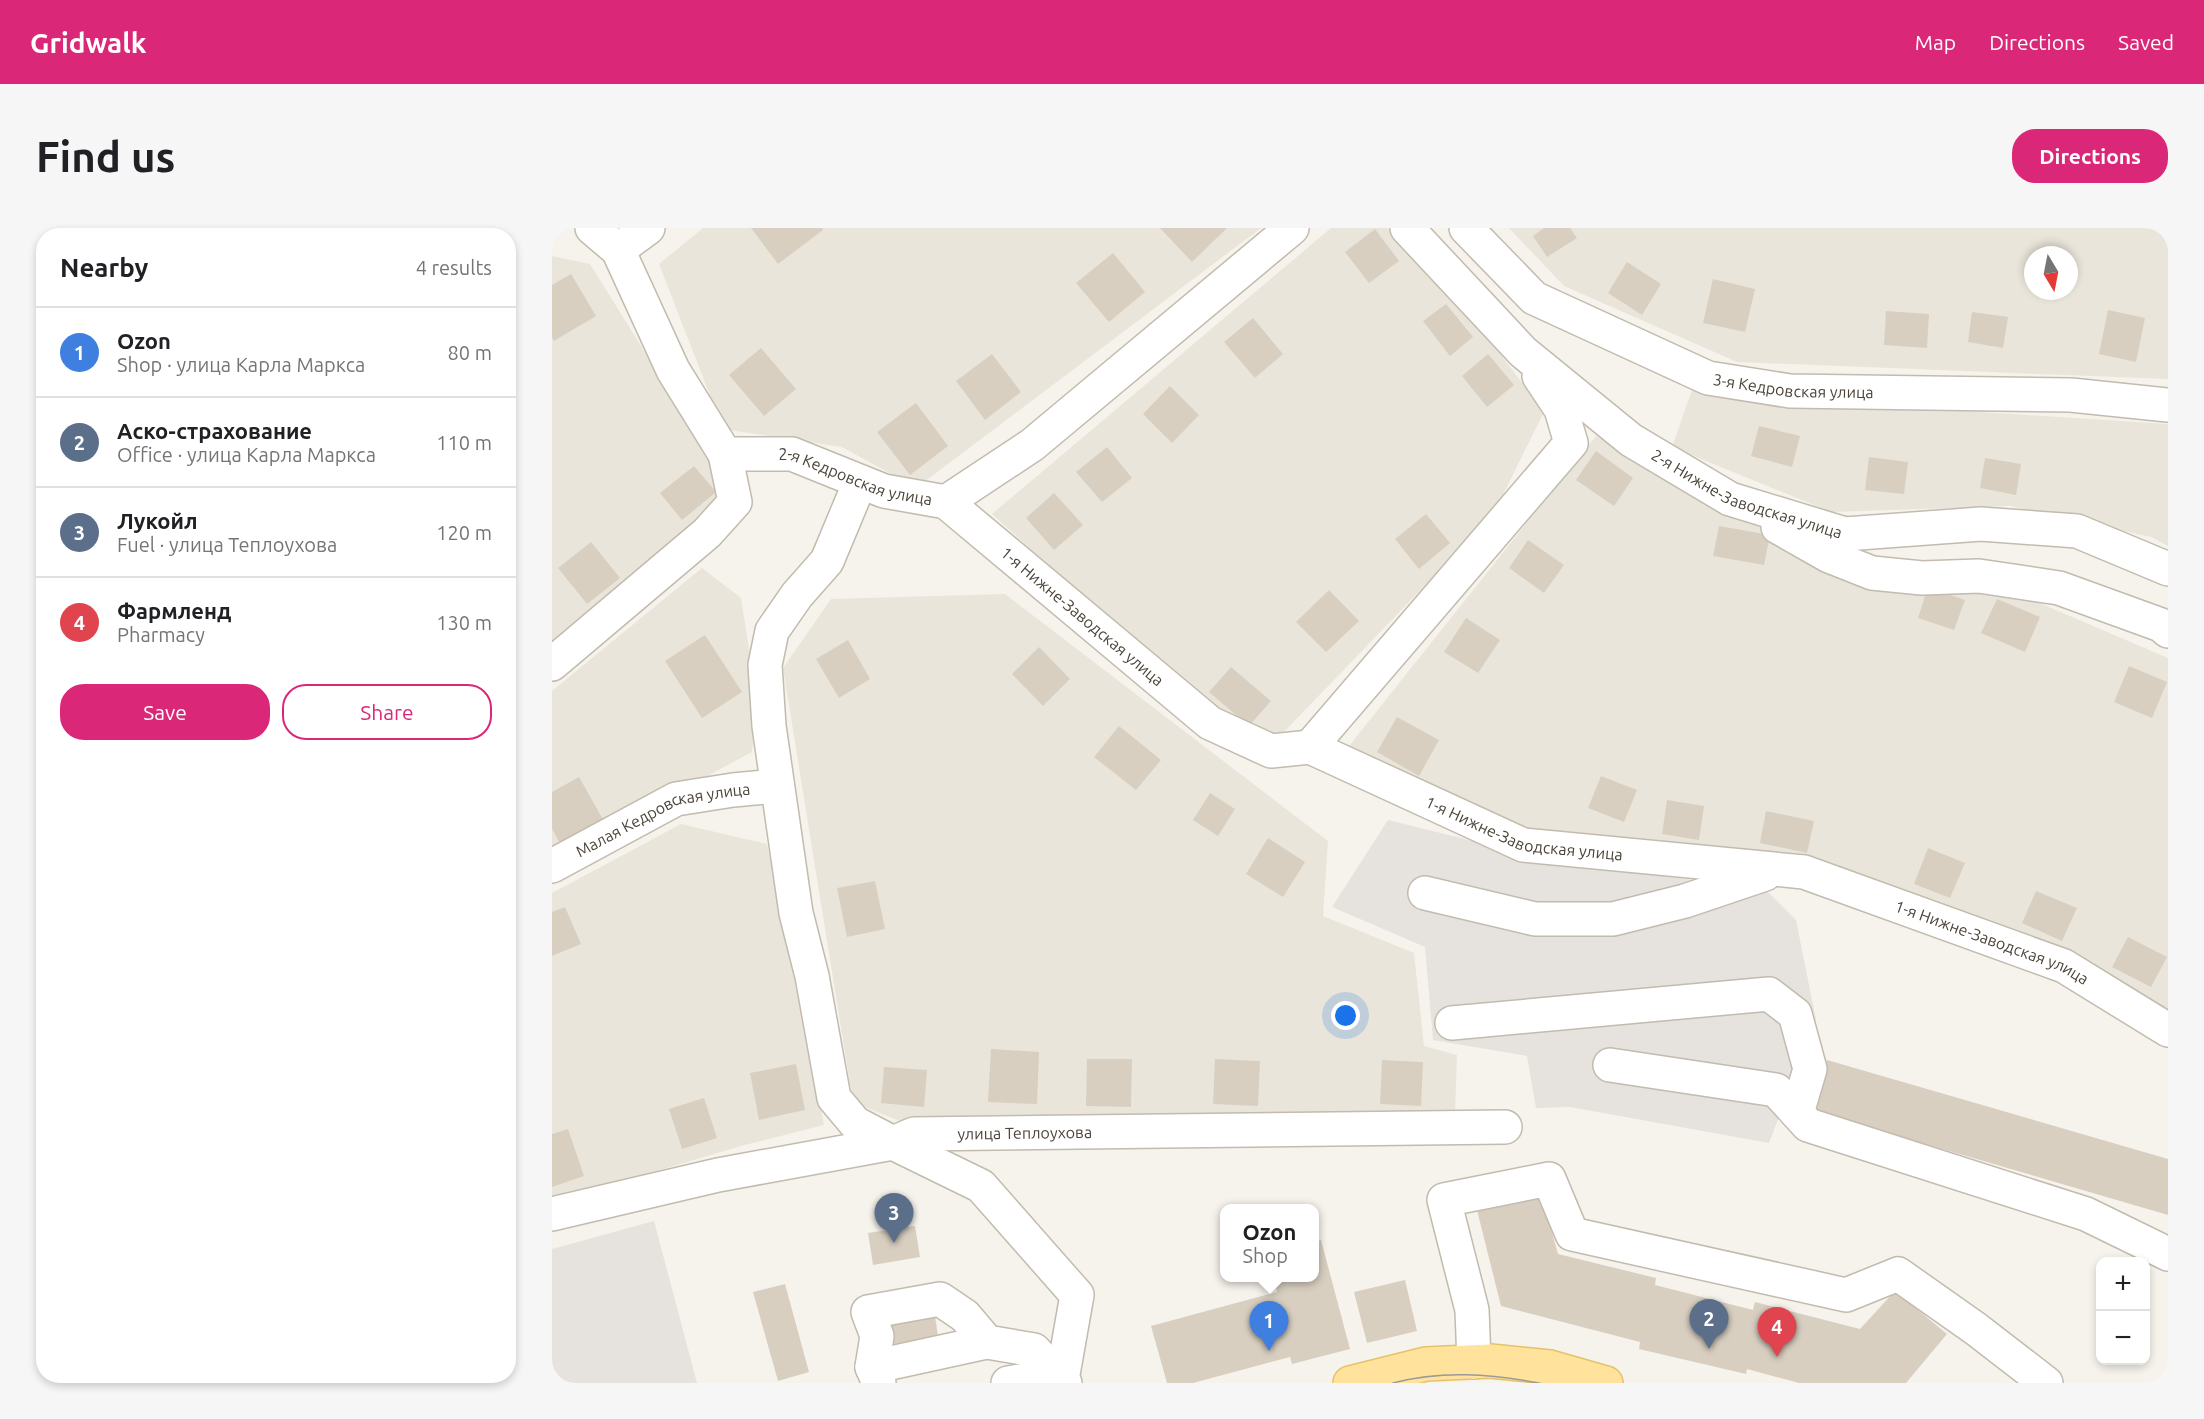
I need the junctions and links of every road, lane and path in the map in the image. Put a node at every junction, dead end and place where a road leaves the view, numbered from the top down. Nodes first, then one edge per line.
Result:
1 (592, 228) edge
2 (648, 228) edge
3 (1292, 228) edge
4 (1407, 228) edge
5 (1467, 228) edge
6 (618, 250) junction
7 (1523, 352) junction
8 (2168, 405) edge
9 (725, 454) junction
10 (860, 482) junction
11 (1730, 499) junction
12 (946, 502) junction
13 (2168, 569) edge
14 (2168, 631) edge
15 (552, 664) edge
16 (1310, 747) junction
17 (777, 786) junction
18 (552, 866) edge
19 (1779, 870) junction
20 (1425, 893) dead end
21 (1452, 1023) dead end
22 (2168, 1030) edge
23 (1610, 1065) dead end
24 (1797, 1113) junction
25 (1505, 1127) dead end
26 (893, 1143) junction
27 (552, 1214) edge
28 (2168, 1254) edge
29 (987, 1342) junction
30 (1474, 1362) junction
31 (876, 1375) edge
32 (1063, 1381) edge
33 (1008, 1383) edge
34 (1350, 1383) edge
35 (1606, 1383) edge
36 (2046, 1383) edge

1 - 6 street
2 - 6 street
3 - 12 street, 2-я Кедровская улица
4 - 7 street, 2-я Нижне-Заводская улица
5 - 8 street, 3-я Кедровская улица
6 - 9 street
7 - 11 street, 2-я Нижне-Заводская улица
7 - 16 street
9 - 10 street, 2-я Кедровская улица
9 - 15 street
10 - 12 street, 2-я Кедровская улица
10 - 17 street
11 - 13 street, 2-я Нижне-Заводская улица
11 - 14 street
12 - 16 street, 1-я Нижне-Заводская улица
16 - 19 street, 1-я Нижне-Заводская улица
17 - 18 street, Малая Кедровская улица
17 - 26 street
19 - 20 street
19 - 22 street, 1-я Нижне-Заводская улица
21 - 24 street
23 - 24 street
24 - 28 street
25 - 26 street, улица Теплоухова
26 - 27 street, улица Теплоухова
26 - 32 street
29 - 31 street
29 - 31 street
29 - 32 street
30 - 34 main road
30 - 35 main road
30 - 36 street
32 - 33 street

